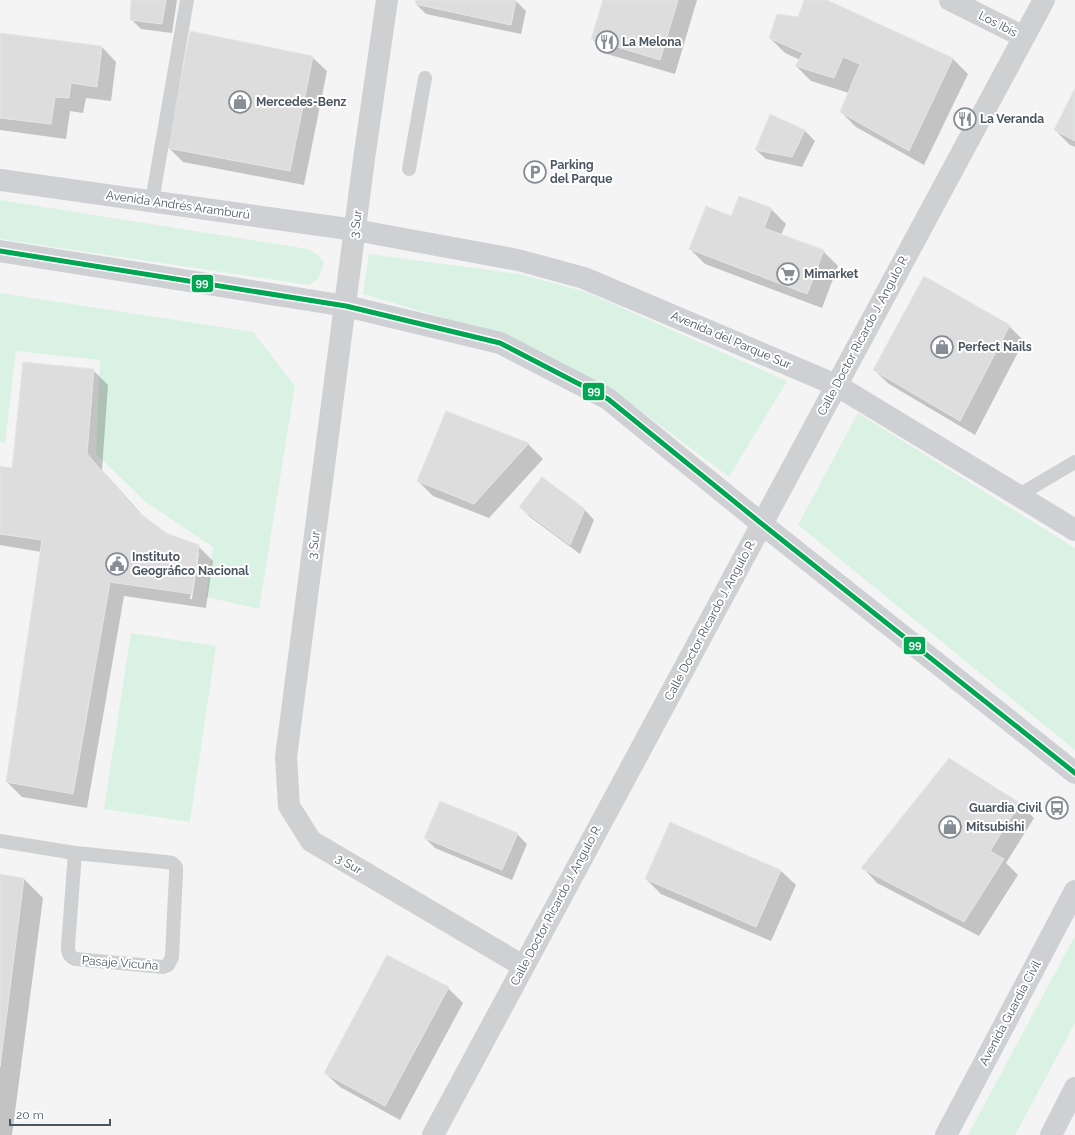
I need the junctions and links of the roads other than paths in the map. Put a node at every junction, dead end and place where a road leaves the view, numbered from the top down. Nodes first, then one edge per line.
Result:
1 (187, 0) edge
2 (387, 0) edge
3 (950, 0) edge
4 (1044, 0) edge
5 (1024, 37) junction
6 (425, 78) dead end
7 (409, 169) dead end
8 (0, 180) edge
9 (152, 201) junction
10 (355, 230) junction
11 (0, 251) edge
12 (346, 306) junction
13 (836, 385) junction
14 (1075, 462) edge
15 (1019, 495) junction
16 (762, 524) junction
17 (1075, 530) edge
18 (1075, 773) edge
19 (0, 842) edge
20 (75, 853) junction
21 (1075, 891) edge
22 (523, 966) junction
23 (1075, 1088) edge
24 (433, 1135) edge
25 (946, 1135) edge
26 (1051, 1135) edge

1 - 9 lane
2 - 10 street, 3 Sur
3 - 5 street, Los Ibis
4 - 5 street, Calle Doctor Ricardo J. Angulo R.
5 - 13 street, Calle Doctor Ricardo J. Angulo R.
6 - 7 lane
8 - 9 main road, Avenida Andrés Aramburú
9 - 10 main road, Avenida Andrés Aramburú
10 - 12 street, 3 Sur
10 - 13 main road, Avenida del Parque Sur
11 - 12 main road
12 - 16 main road
12 - 22 street, 3 Sur
13 - 15 main road, Avenida del Parque Sur
13 - 16 street, Calle Doctor Ricardo J. Angulo R.
14 - 15 lane
15 - 17 main road, Avenida del Parque Sur
16 - 18 main road
16 - 22 street, Calle Doctor Ricardo J. Angulo R.
19 - 20 lane, Pasaje Vicuña
20 - 20 lane, Pasaje Vicuña
21 - 25 main road, Avenida Guardia Civil
22 - 24 street, Calle Doctor Ricardo J. Angulo R.
23 - 26 main road

